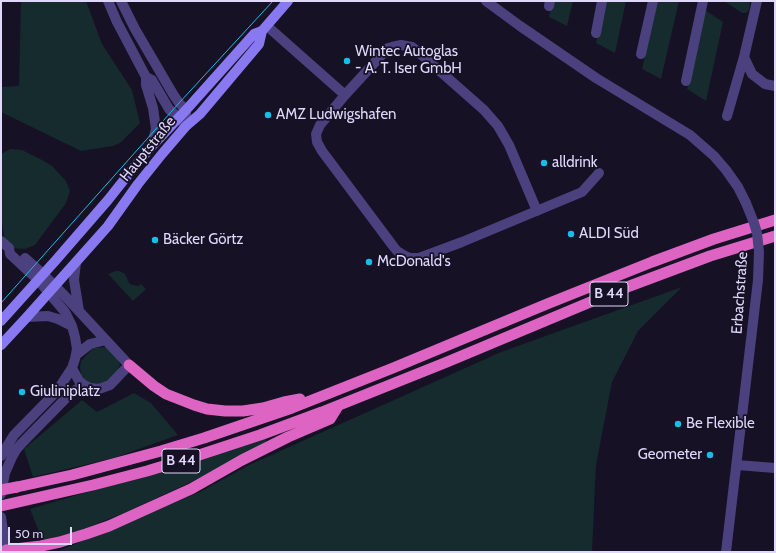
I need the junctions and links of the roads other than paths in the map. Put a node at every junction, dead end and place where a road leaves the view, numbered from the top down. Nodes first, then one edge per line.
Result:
1 (108, 1) edge
2 (121, 1) edge
3 (288, 1) edge
4 (486, 1) edge
5 (602, 1) edge
6 (653, 1) edge
7 (703, 1) edge
8 (757, 1) edge
9 (264, 28) junction
10 (596, 33) dead end
11 (642, 54) dead end
12 (744, 57) junction
13 (146, 77) junction
14 (686, 81) dead end
15 (775, 86) edge
16 (345, 95) junction
17 (186, 110) junction
18 (727, 116) dead end
19 (178, 119) junction
20 (186, 126) junction
21 (150, 147) junction
22 (599, 173) dead end
23 (537, 211) junction
24 (775, 220) edge
25 (775, 236) edge
26 (1, 241) edge
27 (76, 263) junction
28 (41, 277) junction
29 (52, 289) junction
30 (79, 311) junction
31 (27, 317) junction
32 (1, 321) edge
33 (72, 326) junction
34 (106, 340) junction
35 (1, 344) edge
36 (76, 355) junction
37 (129, 365) junction
38 (72, 368) junction
39 (84, 385) junction
40 (324, 395) junction
41 (338, 406) junction
42 (1, 456) edge
43 (737, 465) junction
44 (775, 468) edge
45 (1, 490) edge
46 (1, 494) edge
47 (1, 506) edge
48 (1, 517) edge
49 (4, 550) edge
50 (726, 552) edge

1 - 13 street
2 - 17 street
3 - 9 main road, Hauptstraße
4 - 43 street, Erbachstraße, bridge
5 - 10 street
6 - 11 street
7 - 14 street
8 - 12 street
9 - 16 street
9 - 17 main road, Hauptstraße
9 - 20 main road, Hauptstraße
12 - 15 street
12 - 18 street
13 - 19 street
13 - 21 street
16 - 23 street
16 - 23 street
17 - 19 main road, Hauptstraße
17 - 20 street
19 - 20 street
19 - 21 main road, Hauptstraße
20 - 27 main road, Hauptstraße
21 - 28 main road, Hauptstraße
22 - 23 street
24 - 40 highway, B 44
25 - 41 highway, B 44
26 - 28 street
27 - 29 main road, Hauptstraße
27 - 30 street
28 - 29 street
28 - 32 main road, Hauptstraße
29 - 30 street
29 - 31 main road, Hauptstraße
29 - 33 street
30 - 34 street
31 - 33 street
31 - 35 main road, Hauptstraße
33 - 36 street
34 - 36 street
34 - 37 street
36 - 38 street
37 - 39 street
37 - 40 highway
38 - 39 street
38 - 42 street
39 - 46 street
40 - 45 highway, B 44, bridge
41 - 47 highway, B 44
41 - 49 highway
43 - 44 street
43 - 50 street, Erbachstraße
48 - 49 street

